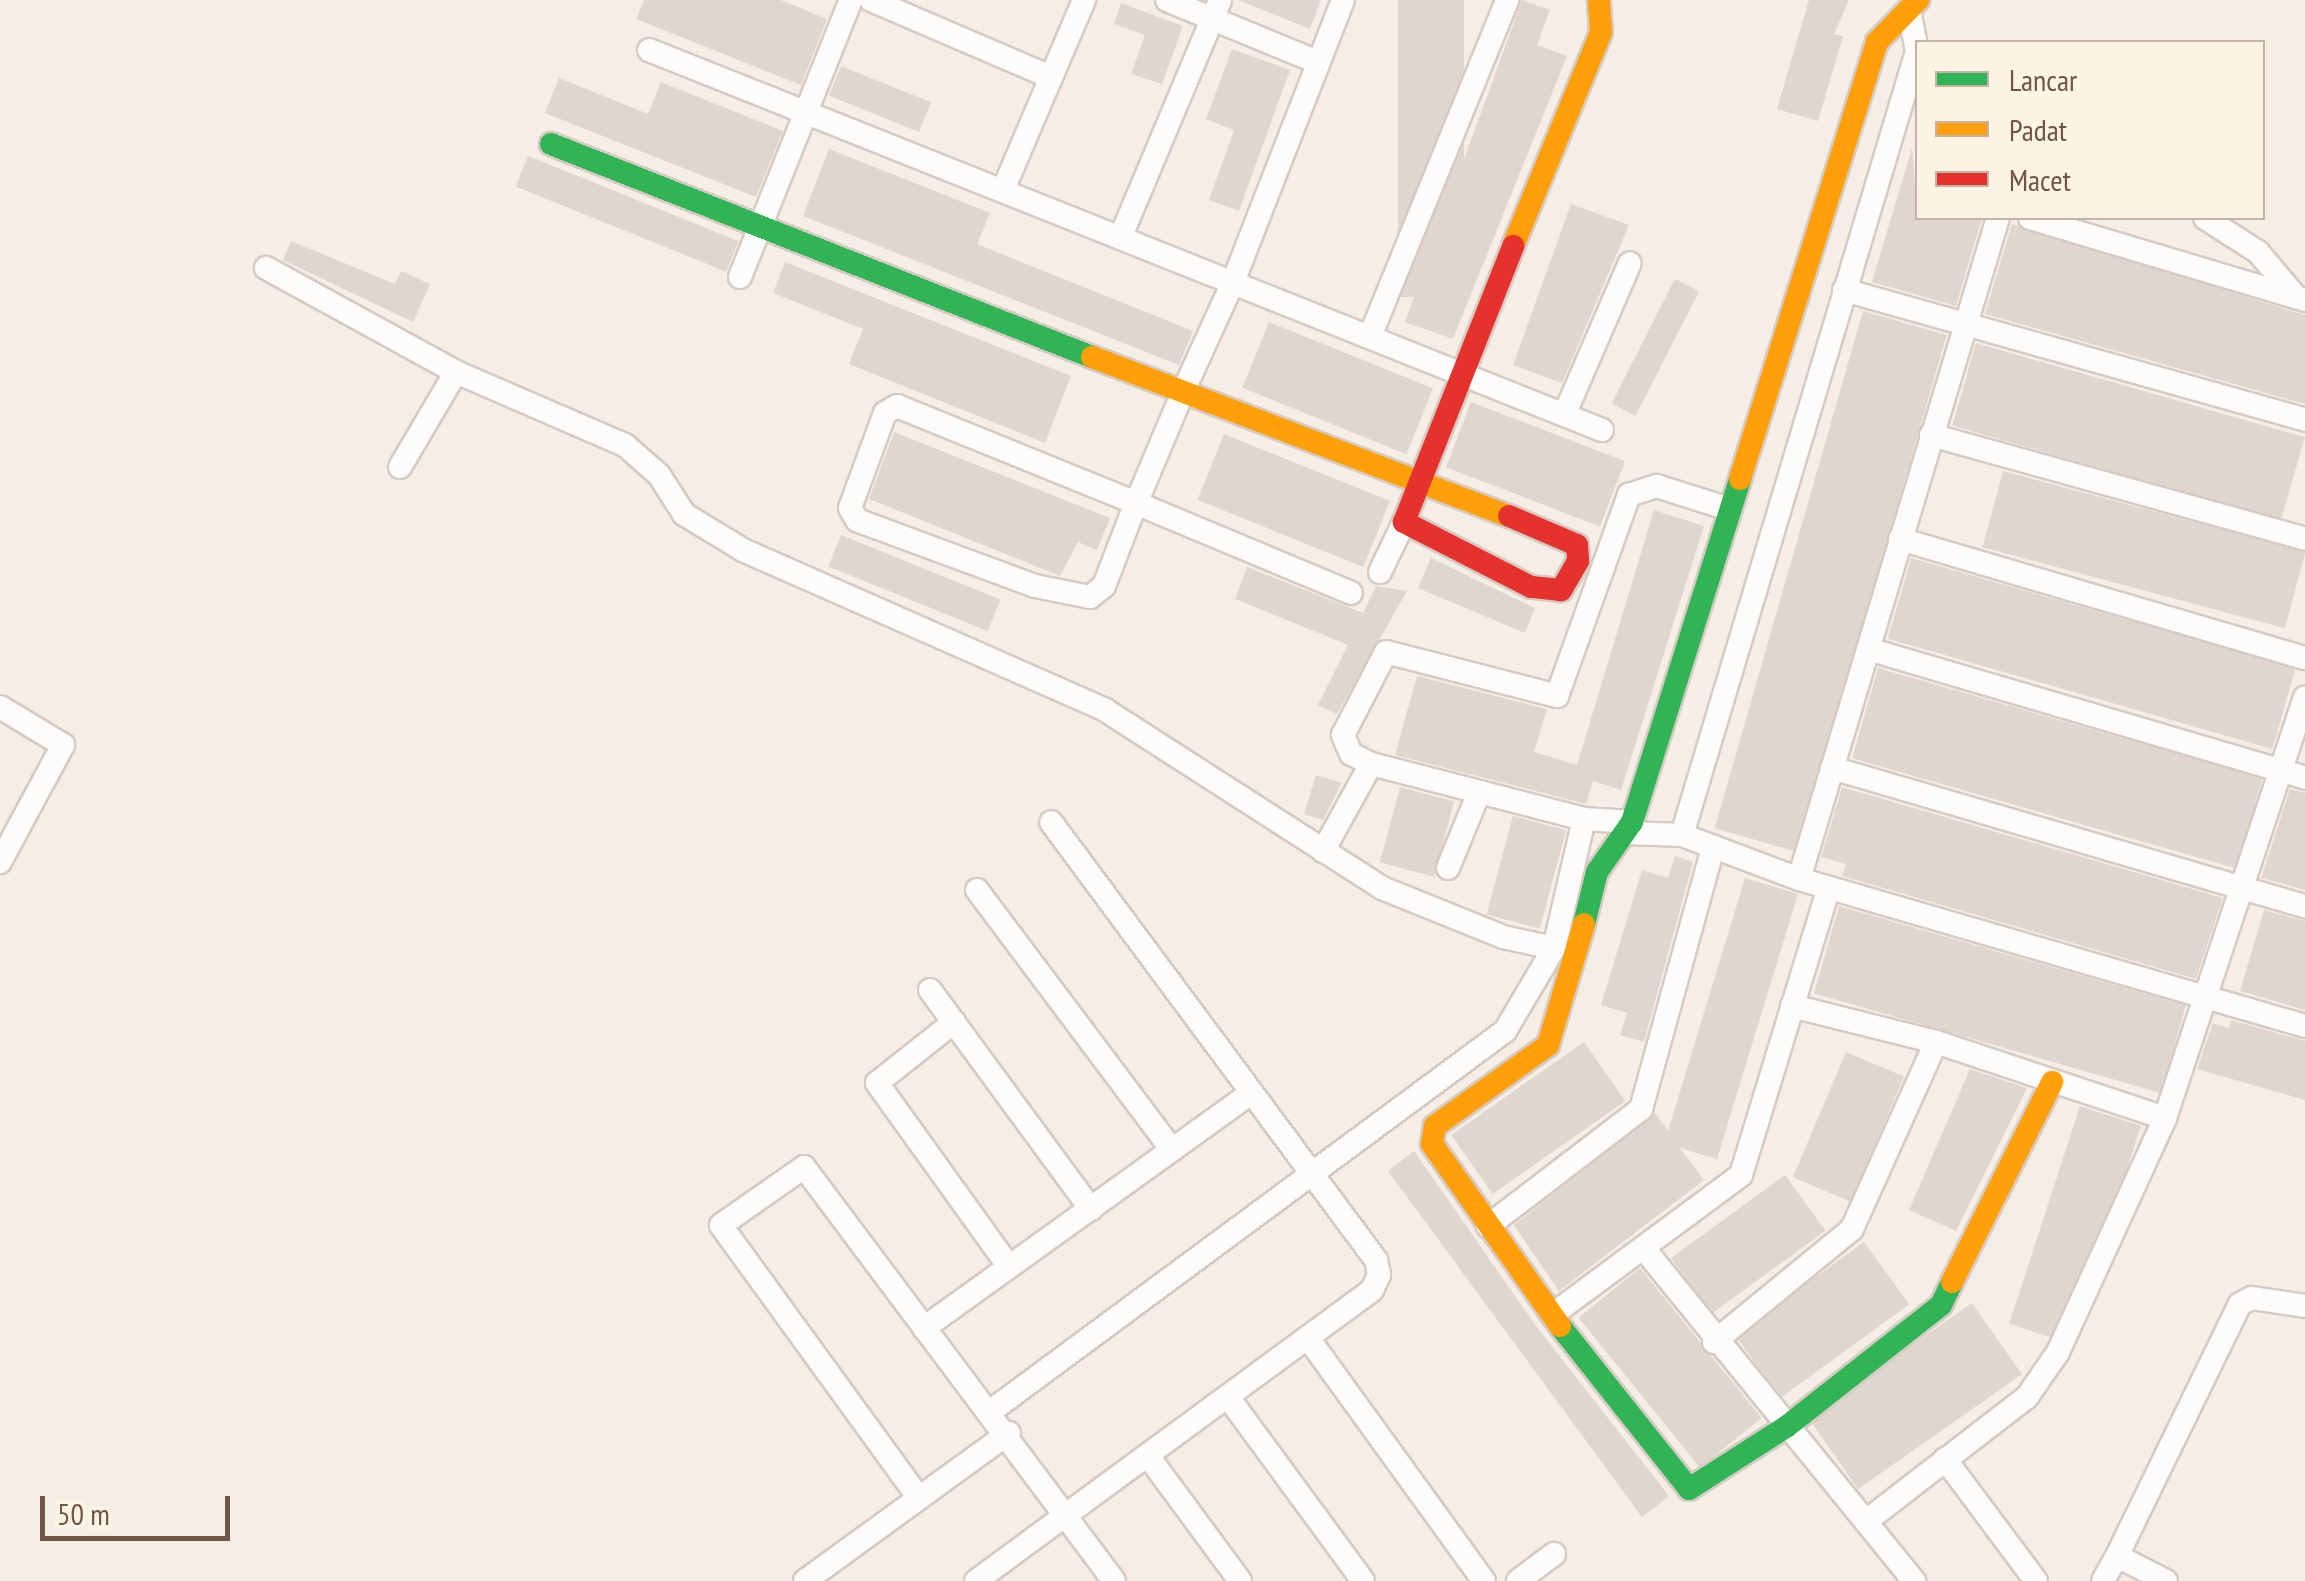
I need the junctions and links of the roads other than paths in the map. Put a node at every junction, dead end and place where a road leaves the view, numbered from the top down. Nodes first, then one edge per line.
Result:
1 (851, 0) edge
2 (870, 0) edge
3 (1084, 0) edge
4 (1167, 0) edge
5 (1343, 0) edge
6 (1507, 0) edge
7 (1599, 0) edge
8 (1914, 8) edge
9 (1217, 9) edge
10 (1916, 40) edge
11 (649, 50) dead end
12 (1915, 58) edge
13 (1316, 61) junction
14 (1051, 78) junction
15 (810, 114) junction
16 (551, 144) dead end
17 (1003, 190) junction
18 (1997, 220) edge
19 (2037, 220) edge
20 (2209, 220) edge
21 (760, 224) junction
22 (1121, 236) junction
23 (1630, 263) dead end
24 (266, 268) dead end
25 (740, 277) dead end
26 (1234, 280) junction
27 (1844, 290) junction
28 (2300, 298) edge
29 (1963, 326) junction
30 (1371, 334) junction
31 (1467, 371) junction
32 (456, 372) junction
33 (1183, 392) junction
34 (1565, 413) junction
35 (2305, 420) edge
36 (1602, 430) dead end
37 (1931, 435) junction
38 (400, 467) dead end
39 (1415, 485) junction
40 (1136, 503) junction
41 (1728, 508) junction
42 (1404, 522) junction
43 (1900, 539) junction
44 (2305, 539) edge
45 (1380, 572) dead end
46 (1352, 593) dead end
47 (1868, 649) junction
48 (2305, 658) edge
49 (2305, 698) edge
50 (0, 707) edge
51 (1371, 764) junction
52 (1832, 768) junction
53 (2279, 768) junction
54 (2305, 778) edge
55 (1478, 795) junction
56 (1584, 819) junction
57 (1051, 822) dead end
58 (1630, 828) junction
59 (1682, 835) junction
60 (1713, 847) junction
61 (1324, 851) junction
62 (0, 862) edge
63 (1448, 868) dead end
64 (1799, 879) junction
65 (1829, 888) junction
66 (2240, 889) junction
67 (977, 890) dead end
68 (2305, 906) edge
69 (1554, 948) junction
70 (930, 990) dead end
71 (2205, 999) junction
72 (1792, 1006) junction
73 (954, 1022) junction
74 (2305, 1026) edge
75 (1936, 1042) junction
76 (2052, 1082) junction
77 (1252, 1093) junction
78 (2165, 1118) junction
79 (1172, 1150) junction
80 (1314, 1178) junction
81 (1090, 1209) junction
82 (1488, 1226) junction
83 (1645, 1250) junction
84 (1008, 1268) junction
85 (2305, 1306) edge
86 (1552, 1315) junction
87 (924, 1328) junction
88 (1308, 1338) junction
89 (1714, 1342) junction
90 (1228, 1397) junction
91 (991, 1410) junction
92 (1786, 1427) junction
93 (1009, 1433) junction
94 (1148, 1456) junction
95 (1945, 1459) junction
96 (920, 1498) junction
97 (1067, 1515) junction
98 (1870, 1518) junction
99 (1554, 1554) dead end
100 (2117, 1556) junction
101 (1521, 1580) edge
102 (805, 1581) edge
103 (976, 1581) edge
104 (1114, 1581) edge
105 (1240, 1581) edge
106 (1363, 1581) edge
107 (1484, 1581) edge
108 (1914, 1581) edge
109 (2036, 1581) edge
110 (2103, 1581) edge
111 (2166, 1581) edge

1 - 15 street
2 - 14 street
3 - 14 street
4 - 9 street
5 - 13 street
6 - 30 street
7 - 31 street
8 - 10 street
8 - 41 street
9 - 13 street
9 - 22 street
11 - 15 street
12 - 27 street
13 - 26 street
14 - 17 street
15 - 17 street
15 - 21 street
16 - 21 street
17 - 22 street
18 - 29 street
19 - 28 street
20 - 28 street
21 - 25 street
21 - 33 street
22 - 26 street
23 - 34 street
24 - 32 street
26 - 30 street
26 - 33 street
27 - 29 street
27 - 59 street
29 - 35 street
29 - 37 street
30 - 31 street
31 - 34 street
31 - 39 street
32 - 38 street
32 - 61 street
33 - 39 street
33 - 40 street
34 - 36 street
37 - 43 street
37 - 44 street
39 - 42 street
39 - 42 street
40 - 40 street
40 - 46 street
41 - 51 street
41 - 58 street
42 - 45 street
43 - 47 street
43 - 48 street
47 - 52 street
47 - 53 street
49 - 53 street
50 - 62 street
51 - 55 street
51 - 61 street
52 - 64 street
52 - 66 street
53 - 54 street
53 - 66 street
55 - 56 street
55 - 63 street
56 - 58 street
56 - 69 street
57 - 77 street
58 - 59 street
58 - 82 street
59 - 60 street
60 - 64 street
60 - 82 street
61 - 69 street
64 - 65 street
65 - 71 street
65 - 72 street
66 - 68 street
66 - 71 street
67 - 79 street
69 - 80 street
70 - 73 street
71 - 74 street
71 - 78 street
72 - 75 street
72 - 83 street
73 - 81 street
73 - 84 street
75 - 76 street
75 - 89 street
76 - 78 street
76 - 92 street
77 - 79 street
77 - 80 street
78 - 95 street
79 - 81 street
80 - 88 street
80 - 91 street
81 - 84 street
82 - 86 street
83 - 86 street
83 - 89 street
84 - 87 street
85 - 100 street
86 - 92 street
87 - 91 street
87 - 96 street
88 - 90 street
88 - 107 street
89 - 92 street
90 - 94 street
90 - 106 street
91 - 93 street
92 - 98 street
93 - 96 street
93 - 97 street
94 - 97 street
94 - 105 street
95 - 98 street
95 - 109 street
96 - 102 street
97 - 103 street
97 - 104 street
98 - 108 street
99 - 101 street
100 - 110 street
100 - 111 street

